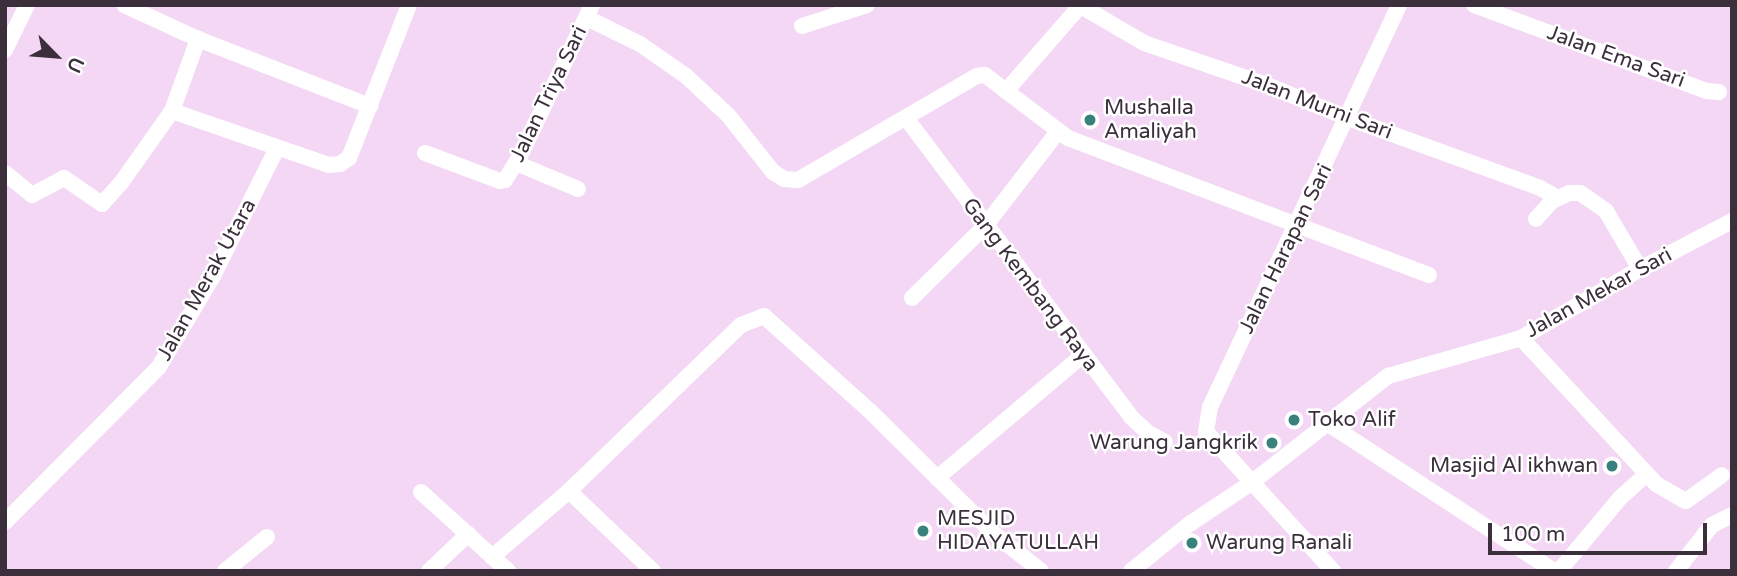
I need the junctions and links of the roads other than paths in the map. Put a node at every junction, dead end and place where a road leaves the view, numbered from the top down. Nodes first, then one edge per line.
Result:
1 (27, 5) edge
2 (124, 5) edge
3 (409, 5) edge
4 (867, 5) edge
5 (1081, 5) edge
6 (1399, 5) edge
7 (1474, 5) edge
8 (590, 11) edge
9 (802, 26) dead end
10 (198, 39) junction
11 (5, 50) edge
12 (1006, 91) junction
13 (1719, 92) dead end
14 (370, 106) junction
15 (172, 111) junction
16 (906, 118) junction
17 (1348, 118) junction
18 (1057, 133) junction
19 (277, 148) junction
20 (425, 153) dead end
21 (516, 163) junction
22 (5, 173) edge
23 (578, 189) dead end
24 (1552, 201) junction
25 (1536, 219) dead end
26 (1732, 221) edge
27 (1298, 224) junction
28 (985, 226) junction
29 (1640, 269) junction
30 (1429, 275) dead end
31 (912, 298) dead end
32 (1521, 338) junction
33 (1083, 355) junction
34 (1327, 424) junction
35 (1165, 442) dead end
36 (1647, 474) junction
37 (1721, 475) dead end
38 (937, 478) junction
39 (1251, 483) junction
40 (569, 491) junction
41 (421, 492) dead end
42 (1732, 515) edge
43 (5, 522) edge
44 (468, 534) junction
45 (267, 537) dead end
46 (492, 557) junction
47 (225, 571) edge
48 (429, 571) edge
49 (508, 571) edge
50 (653, 571) edge
51 (1041, 571) edge
52 (1131, 571) edge
53 (1333, 571) edge
54 (1554, 571) edge
55 (1559, 571) edge
56 (1676, 571) edge

1 - 11 street
2 - 10 street
3 - 14 street
4 - 9 street
5 - 12 street
5 - 17 street, Jalan Murni Sari
6 - 17 street, Jalan Harapan Sari
7 - 13 street, Jalan Ema Sari
8 - 16 street
8 - 21 street, Jalan Triya Sari
10 - 14 street
10 - 15 street
12 - 16 street
12 - 18 street
14 - 19 street
15 - 19 street
15 - 22 street
16 - 28 street, Gang Kembang Raya
17 - 24 street, Jalan Murni Sari
17 - 27 street, Jalan Harapan Sari
18 - 27 street
18 - 28 street
19 - 43 street, Jalan Merak Utara
20 - 21 street, Jalan Triya Sari
21 - 23 street
24 - 25 street
24 - 29 street
26 - 29 street, Jalan Mekar Sari
27 - 30 street
27 - 39 street, Jalan Harapan Sari
28 - 31 street
28 - 33 street, Gang Kembang Raya
29 - 32 street, Jalan Mekar Sari
32 - 34 street, Jalan Mekar Sari
32 - 36 street
33 - 35 street, Gang Kembang Raya
33 - 38 street
34 - 39 street, Jalan Mekar Sari
34 - 54 street
36 - 37 street
36 - 55 street
38 - 40 street
38 - 51 street
39 - 52 street, Jalan Mekar Sari
39 - 53 street
40 - 46 street
40 - 50 street
41 - 44 street
42 - 56 street
44 - 46 street
44 - 48 street
45 - 47 street
46 - 49 street

